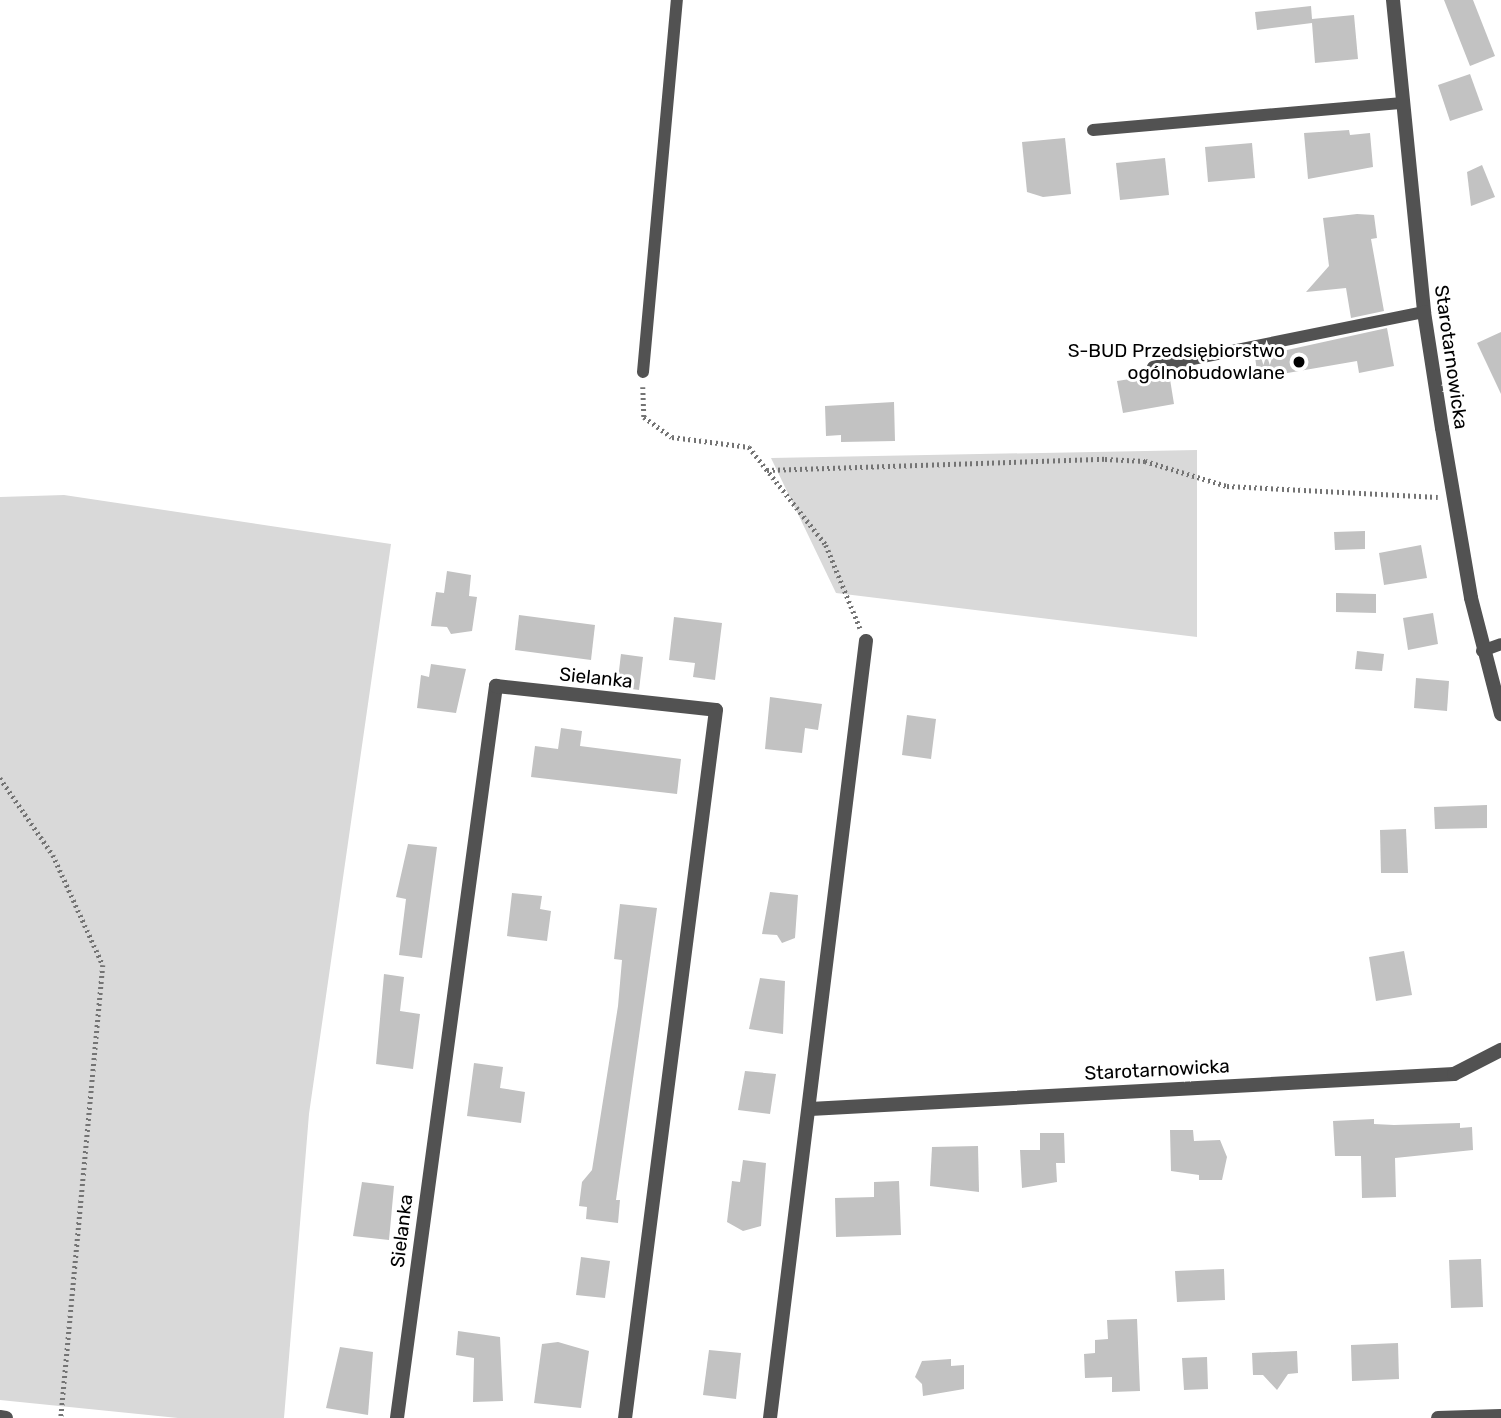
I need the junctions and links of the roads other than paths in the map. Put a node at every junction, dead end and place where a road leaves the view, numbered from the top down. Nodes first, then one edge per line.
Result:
1 (677, 0) edge
2 (1393, 0) edge
3 (1403, 103) junction
4 (1093, 130) dead end
5 (1424, 312) junction
6 (1153, 368) dead end
7 (643, 372) road end
8 (866, 641) road end
9 (1501, 644) edge
10 (1482, 651) junction
11 (1501, 714) edge
12 (1501, 1050) edge
13 (810, 1109) junction
14 (1501, 1416) edge
15 (0, 1417) edge
16 (6, 1418) edge
17 (397, 1418) edge
18 (625, 1418) edge
19 (770, 1418) edge
20 (1438, 1418) edge

1 - 7 lane
2 - 3 street, Starotarnowicka
3 - 4 lane
3 - 5 street, Starotarnowicka
5 - 6 lane
5 - 10 street, Starotarnowicka
8 - 13 street
9 - 10 lane
10 - 11 street, Starotarnowicka
12 - 13 street, Starotarnowicka
13 - 19 street
14 - 20 street
15 - 16 street
17 - 18 street, Sielanka

